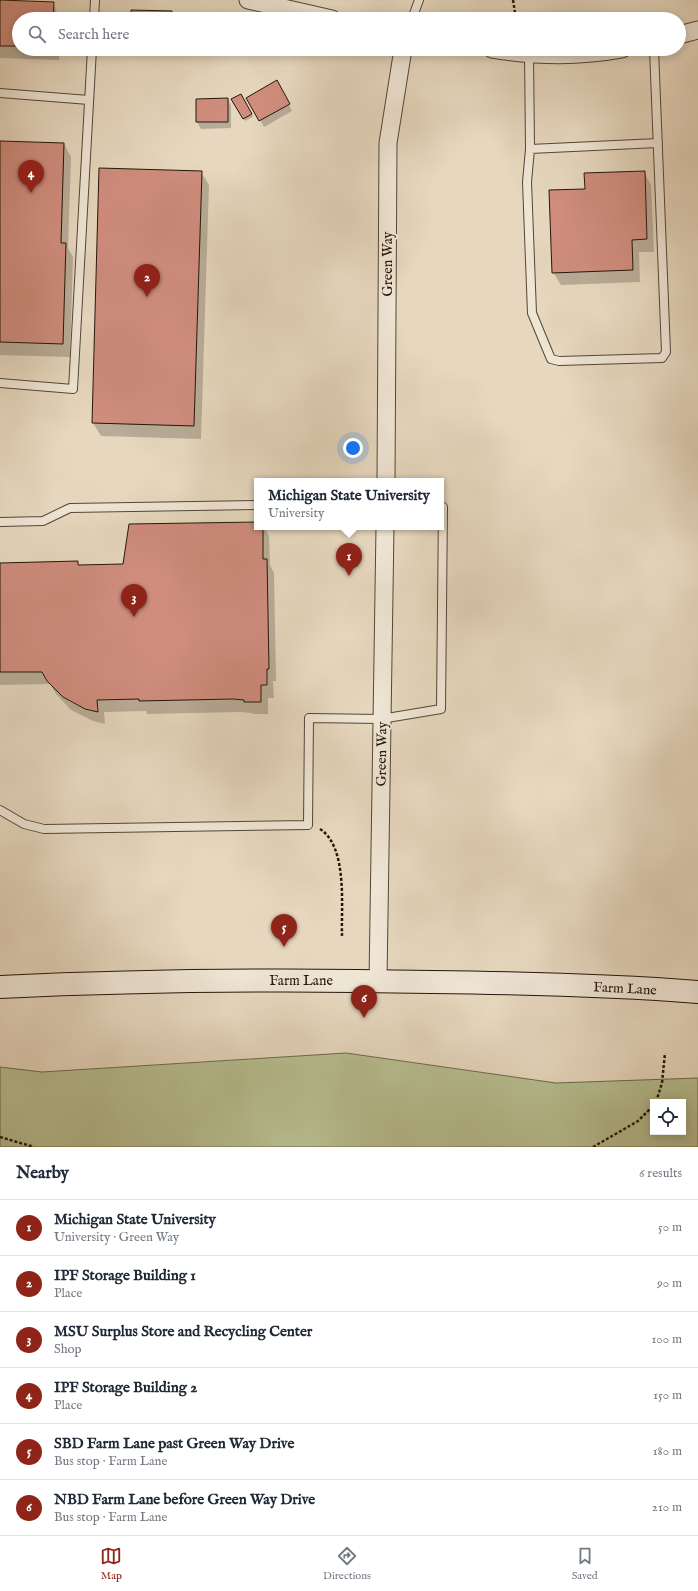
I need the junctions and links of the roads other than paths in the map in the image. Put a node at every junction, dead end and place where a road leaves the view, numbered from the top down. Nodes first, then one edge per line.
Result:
1 (95, 0) edge
2 (248, 0) edge
3 (419, 0) edge
4 (94, 12) edge
5 (301, 12) edge
6 (415, 12) edge
7 (698, 30) edge
8 (686, 33) edge
9 (92, 56) edge
10 (402, 56) edge
11 (529, 56) edge
12 (654, 56) edge
13 (0, 93) edge
14 (89, 100) junction
15 (658, 143) junction
16 (530, 149) junction
17 (0, 383) edge
18 (386, 478) edge
19 (254, 505) edge
20 (0, 522) edge
21 (385, 530) edge
22 (443, 530) edge
23 (382, 719) junction
24 (0, 810) edge
25 (378, 981) junction
26 (0, 987) edge
27 (698, 992) edge

1 - 4 lane
2 - 5 street
3 - 6 lane
7 - 8 street
9 - 14 lane
10 - 18 street, Green Way
11 - 16 lane
12 - 15 lane
13 - 14 lane
14 - 17 lane
15 - 16 lane
15 - 16 lane
19 - 20 lane
21 - 23 street, Green Way
22 - 23 lane
23 - 24 lane
23 - 25 street, Green Way
25 - 26 street, Farm Lane
25 - 27 street, Farm Lane

